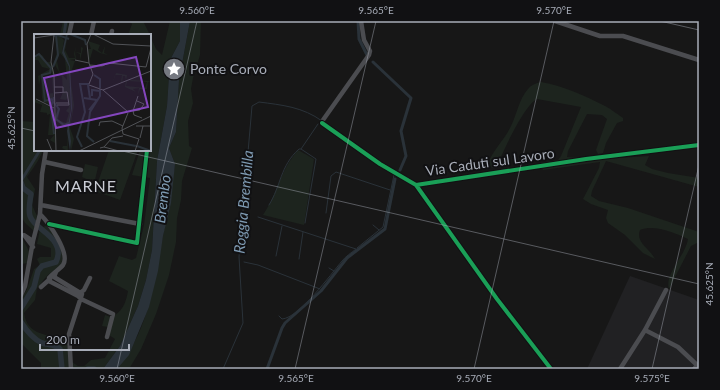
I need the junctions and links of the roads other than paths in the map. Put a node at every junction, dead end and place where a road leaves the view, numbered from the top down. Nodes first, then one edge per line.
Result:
1 (72, 21) edge
2 (94, 21) edge
3 (361, 21) edge
4 (555, 21) edge
5 (69, 34) edge
6 (90, 34) edge
7 (699, 60) edge
8 (699, 145) edge
9 (46, 151) edge
10 (147, 151) edge
11 (44, 162) junction
12 (81, 170) dead end
13 (416, 185) junction
14 (41, 205) junction
15 (40, 214) junction
16 (49, 224) junction
17 (140, 224) junction
18 (23, 234) edge
19 (33, 241) junction
20 (33, 247) junction
21 (57, 270) junction
22 (54, 276) junction
23 (90, 278) dead end
24 (49, 280) junction
25 (41, 287) dead end
26 (666, 290) dead end
27 (21, 295) edge
28 (80, 296) junction
29 (645, 330) junction
30 (107, 337) dead end
31 (697, 366) edge
32 (71, 369) edge
33 (551, 369) edge
34 (620, 369) edge

1 - 5 street
2 - 6 street
3 - 13 street
4 - 7 street
8 - 13 street, Via Caduti sul Lavoro
9 - 11 street
10 - 17 street
11 - 12 street
11 - 14 street
13 - 33 street, Via Caduti sul Lavoro
14 - 15 street
14 - 17 street
15 - 16 street
15 - 19 street
16 - 17 street
16 - 21 street
18 - 19 street
18 - 20 street
19 - 20 street
20 - 27 street
21 - 22 street
21 - 24 street
22 - 24 street
22 - 28 street
23 - 28 street
24 - 25 street
24 - 28 street
26 - 29 street
28 - 30 street
28 - 32 street
29 - 31 street
29 - 34 street

